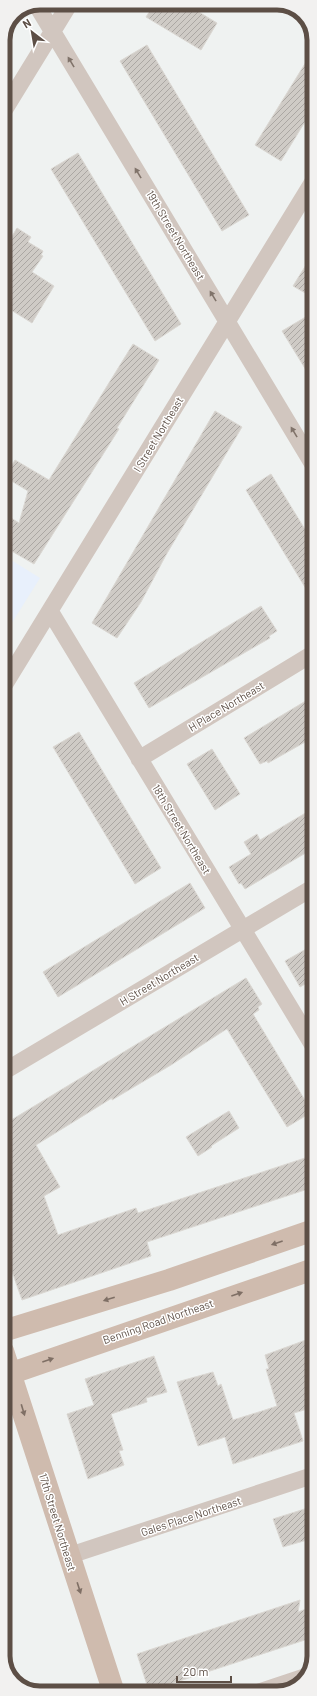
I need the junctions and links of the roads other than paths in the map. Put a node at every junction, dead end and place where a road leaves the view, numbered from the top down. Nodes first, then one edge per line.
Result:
1 (39, 10) edge
2 (66, 10) edge
3 (52, 32) junction
4 (10, 101) edge
5 (307, 191) edge
6 (228, 320) junction
7 (307, 454) edge
8 (50, 611) junction
9 (307, 657) edge
10 (10, 676) edge
11 (139, 759) junction
12 (307, 891) edge
13 (242, 930) junction
14 (307, 1037) edge
15 (10, 1068) edge
16 (307, 1232) edge
17 (307, 1271) edge
18 (10, 1329) edge
19 (10, 1373) edge
20 (10, 1383) edge
21 (307, 1477) edge
22 (68, 1556) junction
23 (295, 1680) edge
24 (112, 1686) edge
25 (277, 1686) edge

1 - 3 street, 19th Street Northeast
2 - 3 street
3 - 4 street
6 -> 3 street, 19th Street Northeast
5 - 6 street, I Street Northeast
7 -> 6 street, 19th Street Northeast
6 - 8 street, I Street Northeast
8 - 10 street, I Street Northeast
8 - 11 street, 18th Street Northeast
9 - 11 street, H Place Northeast
11 - 13 street, 18th Street Northeast
12 - 13 street, H Street Northeast
13 - 14 street, 18th Street Northeast
13 - 15 street, H Street Northeast
16 -> 18 main road
19 -> 17 main road, Benning Road Northeast
20 -> 22 main road, 17th Street Northeast
21 - 22 street, Gales Place Northeast
22 -> 24 main road, 17th Street Northeast
23 - 25 street

